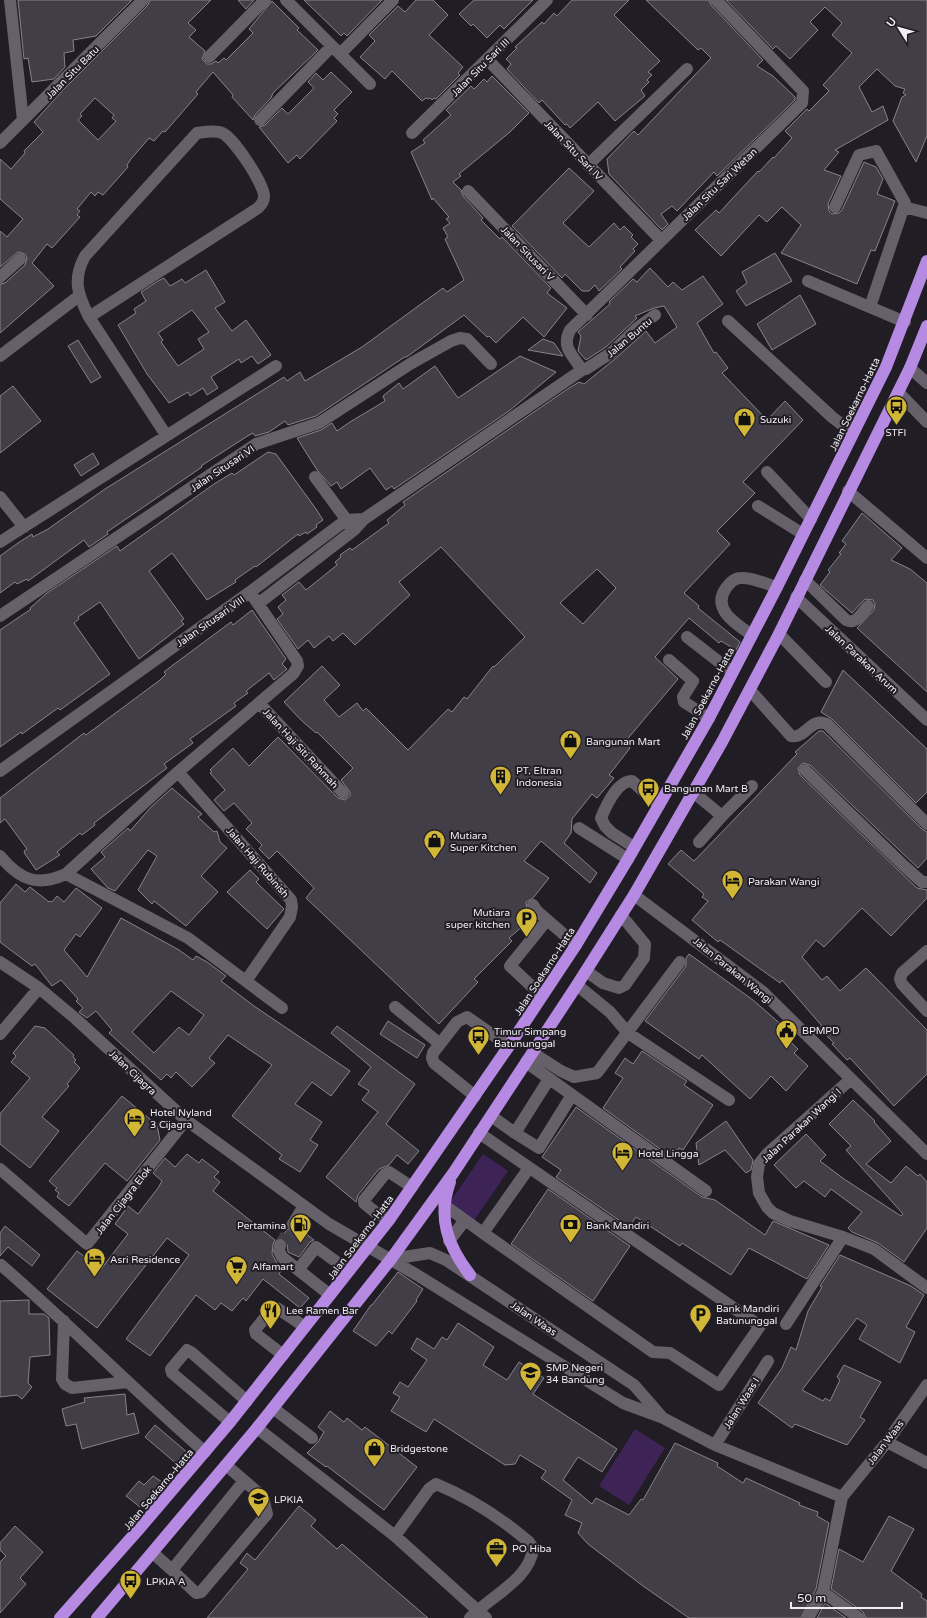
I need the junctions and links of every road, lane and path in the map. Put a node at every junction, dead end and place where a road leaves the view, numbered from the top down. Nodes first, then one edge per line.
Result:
1 (10, 0) edge
2 (143, 0) edge
3 (265, 0) edge
4 (286, 0) edge
5 (393, 0) edge
6 (547, 0) edge
7 (716, 0) edge
8 (336, 50) junction
9 (209, 57) dead end
10 (488, 60) junction
11 (687, 69) dead end
12 (370, 84) dead end
13 (24, 120) junction
14 (260, 120) dead end
15 (412, 133) dead end
16 (0, 143) edge
17 (588, 164) junction
18 (468, 191) dead end
19 (835, 207) dead end
20 (904, 207) junction
21 (927, 213) edge
22 (661, 240) junction
23 (20, 259) dead end
24 (927, 261) edge
25 (0, 277) edge
26 (808, 281) dead end
27 (79, 296) junction
28 (870, 307) junction
29 (587, 315) junction
30 (655, 315) dead end
31 (89, 317) junction
32 (728, 321) dead end
33 (905, 322) junction
34 (927, 326) edge
35 (0, 356) edge
36 (491, 364) dead end
37 (276, 366) dead end
38 (910, 368) junction
39 (582, 370) junction
40 (927, 383) edge
41 (898, 392) junction
42 (927, 422) edge
43 (853, 433) junction
44 (166, 436) junction
45 (767, 472) dead end
46 (315, 477) dead end
47 (848, 492) junction
48 (0, 497) edge
49 (758, 506) dead end
50 (364, 519) junction
51 (811, 519) junction
52 (346, 520) junction
53 (24, 527) junction
54 (354, 530) junction
55 (803, 534) junction
56 (0, 542) edge
57 (927, 558) edge
58 (805, 580) junction
59 (777, 587) junction
60 (250, 592) junction
61 (796, 597) junction
62 (259, 603) junction
63 (868, 606) dead end
64 (0, 616) edge
65 (779, 634) junction
66 (752, 635) junction
67 (687, 637) dead end
68 (669, 660) dead end
69 (732, 672) junction
70 (826, 682) dead end
71 (750, 690) junction
72 (259, 703) junction
73 (709, 718) junction
74 (927, 720) edge
75 (805, 770) dead end
76 (0, 771) edge
77 (178, 772) junction
78 (752, 786) dead end
79 (693, 792) junction
80 (343, 793) dead end
81 (659, 805) junction
82 (722, 816) junction
83 (927, 824) edge
84 (579, 828) dead end
85 (699, 842) dead end
86 (634, 847) junction
87 (0, 856) edge
88 (628, 859) junction
89 (66, 874) junction
90 (927, 882) edge
91 (634, 895) junction
92 (533, 905) dead end
93 (621, 916) junction
94 (547, 920) junction
95 (576, 945) junction
96 (927, 951) edge
97 (0, 962) edge
98 (680, 962) dead end
99 (586, 971) junction
100 (246, 982) junction
101 (577, 985) junction
102 (39, 988) junction
103 (542, 996) junction
104 (395, 1007) dead end
105 (282, 1008) dead end
106 (927, 1011) edge
107 (628, 1033) junction
108 (0, 1034) edge
109 (440, 1044) junction
110 (509, 1046) junction
111 (530, 1058) junction
112 (549, 1079) junction
113 (851, 1079) junction
114 (475, 1096) junction
115 (572, 1096) junction
116 (729, 1100) dead end
117 (491, 1116) junction
118 (186, 1120) junction
119 (515, 1132) junction
120 (479, 1133) junction
121 (927, 1154) edge
122 (529, 1168) junction
123 (0, 1169) edge
124 (454, 1172) junction
125 (412, 1187) junction
126 (706, 1191) dead end
127 (444, 1205) junction
128 (304, 1206) junction
129 (389, 1220) junction
130 (465, 1220) junction
131 (293, 1224) tunnel mouth
132 (483, 1233) junction
133 (843, 1237) junction
134 (449, 1241) junction
135 (280, 1245) dead end
136 (368, 1247) junction
137 (391, 1259) junction
138 (0, 1265) edge
139 (298, 1270) junction
140 (349, 1271) junction
141 (470, 1275) junction
142 (927, 1288) edge
143 (330, 1295) junction
144 (64, 1321) junction
145 (786, 1324) dead end
146 (305, 1327) junction
147 (283, 1355) junction
148 (768, 1361) dead end
149 (128, 1382) junction
150 (926, 1386) edge
151 (247, 1401) junction
152 (274, 1408) junction
153 (661, 1417) junction
154 (230, 1422) junction
155 (257, 1428) junction
156 (312, 1438) dead end
157 (887, 1442) junction
158 (715, 1445) junction
159 (205, 1452) junction
160 (927, 1463) edge
161 (226, 1465) junction
162 (244, 1481) junction
163 (842, 1497) junction
164 (394, 1536) junction
165 (153, 1553) junction
166 (172, 1570) junction
167 (823, 1592) junction
168 (478, 1616) edge
169 (60, 1618) edge
170 (97, 1618) edge
171 (808, 1618) edge
172 (859, 1618) edge

1 - 13 street
2 - 13 street, Jalan Situ Batu
3 - 9 street
4 - 8 street
5 - 8 street
6 - 10 street, Jalan Situ Sari III
7 - 22 street, Jalan Situ Sari Wetan
8 - 12 street
8 - 14 street
10 - 15 street, Jalan Situ Sari III
10 - 17 street, Jalan Situ Sari IV
11 - 17 street
13 - 16 street, Jalan Situ Batu
17 - 22 street, Jalan Situ Sari IV
18 - 29 street, Jalan Situsari V
19 - 20 street
20 - 21 street
20 - 28 street
22 - 29 street, Jalan Situ Sari Wetan
23 - 25 street
24 - 33 highway, Jalan Soekarno-Hatta
26 - 28 street
27 - 31 street
27 - 31 street
27 - 35 street
28 - 33 street
29 - 39 street, Jalan Situ Sari Wetan
30 - 39 street, Jalan Buntu
31 - 44 street
32 - 43 street
33 - 43 highway, Jalan Soekarno-Hatta
34 - 38 highway
36 - 64 street, Jalan Situsari VI
37 - 44 street
38 - 40 street
38 - 41 highway
39 - 50 street, Jalan Buntu
41 - 42 street
41 - 47 highway
43 - 51 highway, Jalan Soekarno-Hatta
44 - 53 street
45 - 51 street
46 - 52 street
47 - 57 street
47 - 58 highway
48 - 53 street
49 - 55 street
50 - 52 street
50 - 54 street, Jalan Buntu
51 - 55 highway, Jalan Soekarno-Hatta
52 - 54 street
52 - 60 street
53 - 56 street
54 - 62 street, Jalan Buntu
55 - 59 highway, Jalan Soekarno-Hatta
58 - 61 highway
58 - 63 street
59 - 66 highway, Jalan Soekarno-Hatta
59 - 66 street
60 - 62 street, Jalan Situsari VIII
60 - 76 street, Jalan Situsari VIII
61 - 65 highway
61 - 74 street, Jalan Parakan Arum
62 - 72 street, Jalan Situsari VIII
65 - 70 street
65 - 71 highway
66 - 69 highway, Jalan Soekarno-Hatta
67 - 69 street
68 - 73 street
69 - 73 highway, Jalan Soekarno-Hatta
71 - 79 highway
71 - 83 street
72 - 77 street, Jalan Situsari VIII
72 - 80 street, Jalan Haji Siti Rahmah
73 - 81 highway, Jalan Soekarno-Hatta
75 - 90 street
77 - 89 street, Jalan Situsari VIII
77 - 100 street, Jalan Haji Rubinish
78 - 82 street
79 - 82 street
79 - 91 highway
81 - 86 highway, Jalan Soekarno-Hatta
81 - 86 street
82 - 85 street
84 - 88 street
86 - 88 highway, Jalan Soekarno-Hatta
87 - 89 street
88 - 95 highway, Jalan Soekarno-Hatta
89 - 100 street
91 - 93 highway
91 - 113 street, Jalan Parakan Wangi
92 - 94 street
93 - 99 highway
93 - 99 street
94 - 95 street
94 - 103 street
95 - 103 highway, Jalan Soekarno-Hatta
96 - 106 street
97 - 102 street, Jalan Cijagra
98 - 107 street
99 - 101 highway
100 - 105 street
101 - 107 street
101 - 111 highway
102 - 108 street
102 - 118 street, Jalan Cijagra
103 - 110 highway, Jalan Soekarno-Hatta
104 - 109 street
107 - 111 street
107 - 116 street
109 - 110 street
109 - 114 street
110 - 114 highway, Jalan Soekarno-Hatta
111 - 112 street
111 - 117 highway
112 - 115 street
112 - 119 street
113 - 121 street, Jalan Parakan Wangi
113 - 133 street, Jalan Parakan Wangi I
114 - 125 highway, Jalan Soekarno-Hatta
115 - 119 street
115 - 126 street
117 - 119 street
117 - 120 highway
118 - 123 street, Jalan Cijagra Elok
118 - 128 street, Jalan Cijagra
120 - 122 street
120 - 124 highway
122 - 132 street
122 - 132 street
124 - 127 highway
124 - 137 highway
125 - 129 highway, Jalan Soekarno-Hatta
125 - 129 street
127 - 130 street
127 - 134 highway
128 - 131 street
128 - 136 street, Jalan Cijagra
129 - 136 highway, Jalan Soekarno-Hatta
130 - 132 street
130 - 134 street
133 - 142 street, Jalan Parakan Wangi I
133 - 145 street
134 - 141 highway
135 - 139 street
136 - 137 street, Jalan Waas
136 - 140 highway, Jalan Soekarno-Hatta
137 - 141 street, Jalan Waas
137 - 152 highway
137 - 153 street, Jalan Waas
138 - 144 street
139 - 140 street
139 - 143 street
140 - 143 highway, Jalan Soekarno-Hatta
141 - 153 street, Jalan Waas
143 - 146 highway, Jalan Soekarno-Hatta
144 - 149 street
144 - 149 street
146 - 147 highway, Jalan Soekarno-Hatta
146 - 147 street
147 - 151 highway, Jalan Soekarno-Hatta
148 - 158 street, Jalan Waas I
149 - 159 street
150 - 157 street, Jalan Waas
151 - 154 highway, Jalan Soekarno-Hatta
151 - 154 street
152 - 155 highway
152 - 156 street
153 - 158 street, Jalan Waas
154 - 159 highway, Jalan Soekarno-Hatta
155 - 161 highway
155 - 164 street
157 - 160 street
157 - 163 street, Jalan Waas
158 - 163 street, Jalan Waas
159 - 169 highway, Jalan Soekarno-Hatta
161 - 162 street
161 - 165 highway
162 - 166 street
162 - 166 street
163 - 167 street, Jalan Waas
164 - 168 street
164 - 168 street
165 - 166 street
165 - 170 highway
167 - 171 street, Jalan Waas
167 - 172 street

